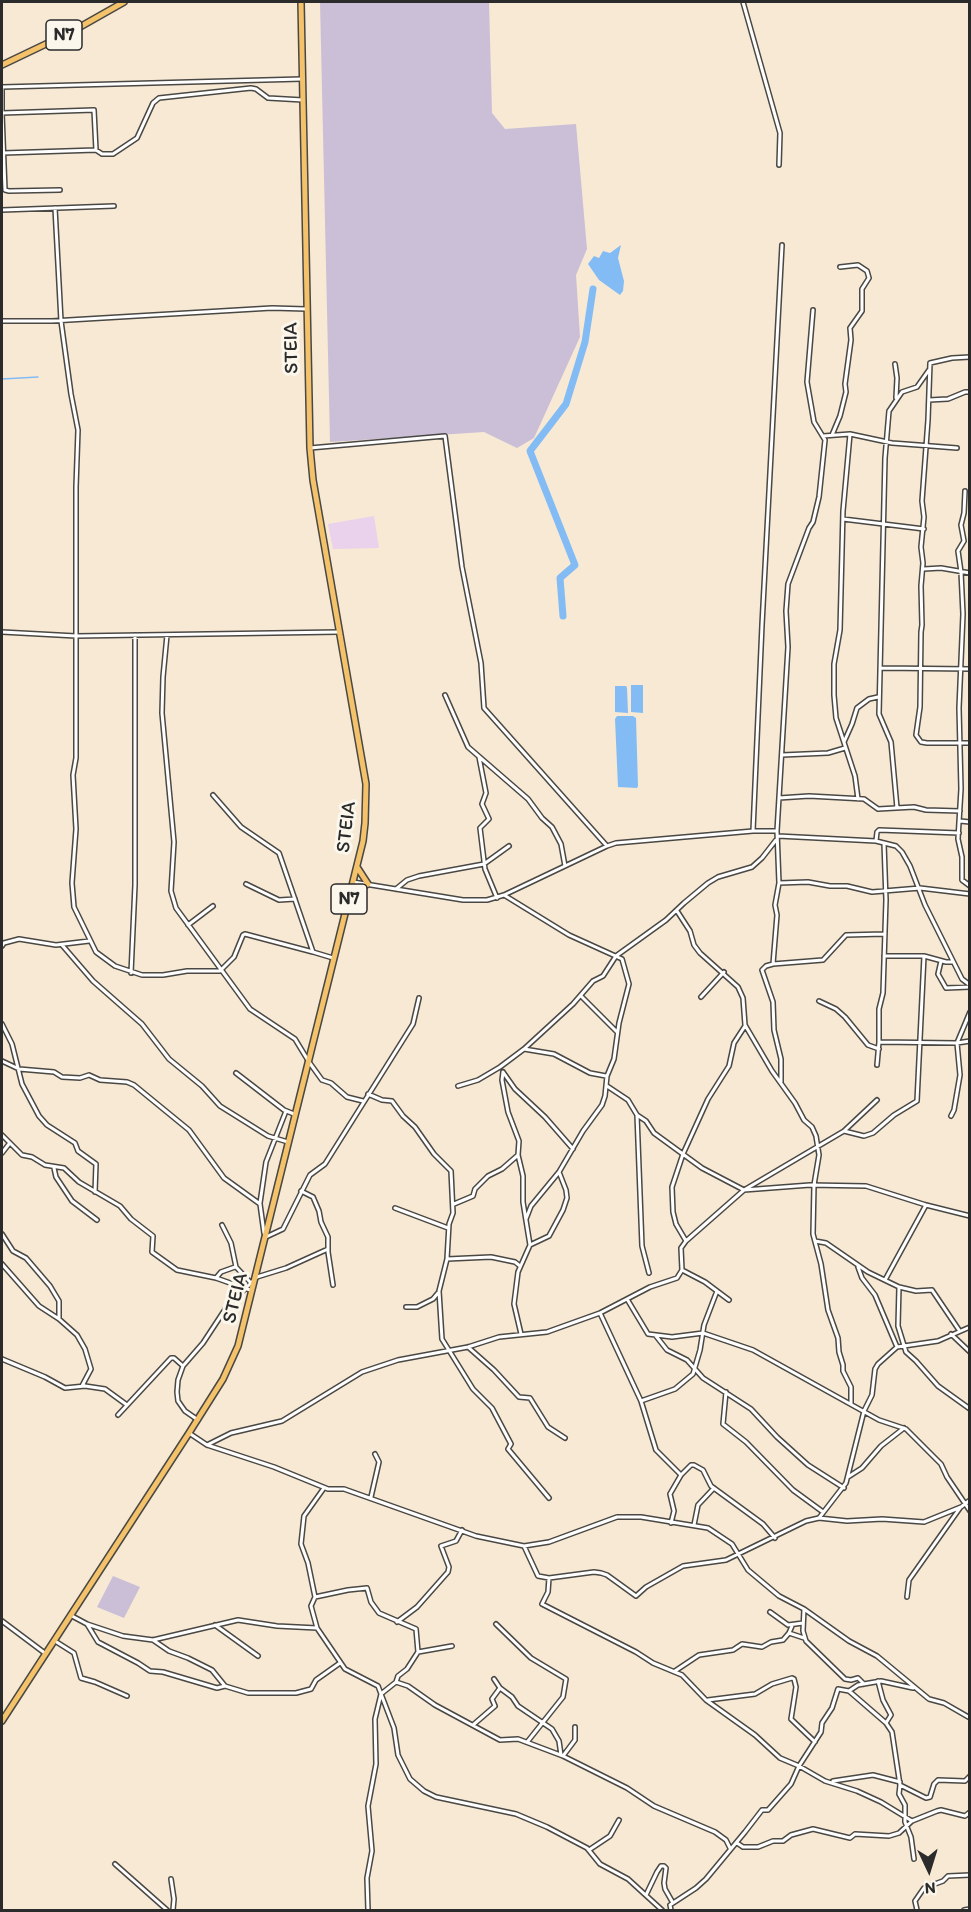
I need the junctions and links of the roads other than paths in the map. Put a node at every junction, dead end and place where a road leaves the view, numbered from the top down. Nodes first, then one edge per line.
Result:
1 (124, 2) edge
2 (301, 2) edge
3 (743, 2) edge
4 (2, 65) edge
5 (302, 79) junction
6 (2, 87) edge
7 (303, 100) junction
8 (2, 113) edge
9 (96, 150) junction
10 (3, 153) junction
11 (778, 165) dead end
12 (60, 190) dead end
13 (114, 206) dead end
14 (56, 208) junction
15 (2, 210) edge
16 (782, 244) dead end
17 (840, 267) dead end
18 (306, 309) junction
19 (813, 310) dead end
20 (2, 321) edge
21 (61, 321) junction
22 (969, 357) edge
23 (895, 364) dead end
24 (930, 368) junction
25 (969, 392) edge
26 (896, 400) junction
27 (929, 400) junction
28 (832, 435) junction
29 (850, 435) junction
30 (824, 436) junction
31 (886, 442) junction
32 (926, 446) junction
33 (310, 448) junction
34 (957, 448) dead end
35 (965, 491) dead end
36 (843, 519) junction
37 (883, 524) junction
38 (924, 529) junction
39 (923, 569) junction
40 (961, 572) junction
41 (969, 573) edge
42 (2, 632) edge
43 (340, 632) junction
44 (135, 635) junction
45 (167, 635) junction
46 (76, 636) junction
47 (881, 668) junction
48 (921, 668) junction
49 (960, 669) junction
50 (969, 669) edge
51 (445, 695) dead end
52 (878, 697) junction
53 (844, 742) junction
54 (960, 743) junction
55 (969, 743) edge
56 (845, 747) junction
57 (479, 755) junction
58 (782, 755) junction
59 (213, 795) dead end
60 (779, 798) junction
61 (858, 799) junction
62 (897, 808) junction
63 (960, 811) junction
64 (960, 821) junction
65 (969, 822) edge
66 (753, 831) junction
67 (959, 833) junction
68 (777, 835) junction
69 (876, 841) junction
70 (884, 843) junction
71 (509, 846) dead end
72 (607, 846) junction
73 (484, 864) junction
74 (565, 866) junction
75 (357, 867) junction
76 (353, 882) junction
77 (779, 883) junction
78 (246, 884) dead end
79 (368, 884) junction
80 (969, 886) edge
81 (920, 888) junction
82 (396, 889) junction
83 (886, 891) junction
84 (351, 893) junction
85 (969, 894) edge
86 (504, 895) junction
87 (497, 898) junction
88 (295, 899) junction
89 (213, 906) dead end
90 (677, 911) junction
91 (188, 925) junction
92 (884, 934) junction
93 (2, 938) edge
94 (89, 941) junction
95 (3, 945) edge
96 (62, 945) junction
97 (313, 952) junction
98 (616, 956) junction
99 (884, 956) junction
100 (924, 956) junction
101 (334, 958) junction
102 (941, 961) junction
103 (953, 962) junction
104 (773, 964) junction
105 (222, 969) junction
106 (724, 972) junction
107 (131, 973) junction
108 (969, 986) edge
109 (580, 995) junction
110 (701, 997) dead end
111 (419, 998) dead end
112 (819, 1001) dead end
113 (969, 1012) edge
114 (2, 1024) edge
115 (745, 1025) junction
116 (617, 1032) junction
117 (969, 1041) edge
118 (879, 1042) junction
119 (921, 1043) junction
120 (957, 1043) junction
121 (524, 1049) junction
122 (879, 1049) junction
123 (2, 1061) edge
124 (309, 1062) junction
125 (878, 1065) dead end
126 (500, 1067) junction
127 (19, 1069) junction
128 (503, 1072) junction
129 (236, 1073) dead end
130 (607, 1076) junction
131 (780, 1083) junction
132 (606, 1085) junction
133 (458, 1086) dead end
134 (368, 1094) junction
135 (877, 1100) dead end
136 (363, 1101) junction
137 (286, 1111) junction
138 (296, 1115) junction
139 (638, 1115) junction
140 (951, 1116) dead end
141 (844, 1131) junction
142 (2, 1135) edge
143 (276, 1138) junction
144 (289, 1143) junction
145 (9, 1144) junction
146 (818, 1147) junction
147 (573, 1149) junction
148 (2, 1153) edge
149 (683, 1154) junction
150 (518, 1155) junction
151 (54, 1167) junction
152 (559, 1172) junction
153 (814, 1185) junction
154 (744, 1190) junction
155 (301, 1191) junction
156 (96, 1192) junction
157 (260, 1203) junction
158 (453, 1205) junction
159 (926, 1205) junction
160 (395, 1208) dead end
161 (969, 1216) edge
162 (525, 1219) junction
163 (97, 1220) dead end
164 (222, 1225) dead end
165 (448, 1228) junction
166 (2, 1234) edge
167 (266, 1239) junction
168 (686, 1240) junction
169 (815, 1241) junction
170 (530, 1245) junction
171 (328, 1249) junction
172 (447, 1259) junction
173 (2, 1264) edge
174 (858, 1265) junction
175 (520, 1266) junction
176 (236, 1267) junction
177 (682, 1270) junction
178 (649, 1273) dead end
179 (256, 1277) junction
180 (216, 1278) junction
181 (885, 1281) junction
182 (250, 1282) junction
183 (333, 1285) dead end
184 (898, 1287) junction
185 (244, 1288) junction
186 (253, 1291) junction
187 (439, 1291) junction
188 (717, 1291) junction
189 (627, 1299) junction
190 (729, 1300) dead end
191 (406, 1307) dead end
192 (600, 1313) junction
193 (59, 1319) junction
194 (969, 1327) edge
195 (959, 1330) junction
196 (703, 1332) junction
197 (521, 1334) junction
198 (951, 1334) junction
199 (656, 1335) junction
200 (904, 1346) junction
201 (468, 1347) junction
202 (897, 1347) junction
203 (448, 1350) junction
204 (969, 1353) edge
205 (2, 1359) edge
206 (183, 1366) junction
207 (695, 1369) junction
208 (82, 1386) junction
209 (726, 1392) junction
210 (641, 1401) junction
211 (851, 1404) junction
212 (127, 1405) junction
213 (969, 1409) edge
214 (864, 1411) junction
215 (118, 1415) dead end
216 (198, 1420) junction
217 (904, 1428) junction
218 (189, 1433) junction
219 (565, 1437) dead end
220 (207, 1445) junction
221 (375, 1454) dead end
222 (681, 1475) junction
223 (848, 1477) junction
224 (324, 1488) junction
225 (714, 1488) junction
226 (844, 1488) junction
227 (371, 1497) junction
228 (549, 1498) dead end
229 (969, 1500) edge
230 (965, 1504) junction
231 (961, 1507) junction
232 (969, 1510) edge
233 (823, 1512) junction
234 (819, 1518) junction
235 (671, 1523) junction
236 (694, 1525) junction
237 (462, 1530) junction
238 (775, 1538) junction
239 (524, 1546) junction
240 (740, 1554) junction
241 (549, 1578) junction
242 (315, 1597) junction
243 (907, 1597) dead end
244 (804, 1609) junction
245 (770, 1612) dead end
246 (71, 1616) junction
247 (2, 1621) edge
248 (397, 1622) junction
249 (803, 1623) junction
250 (87, 1624) junction
251 (215, 1624) junction
252 (496, 1624) dead end
253 (792, 1626) junction
254 (317, 1628) junction
255 (789, 1633) junction
256 (804, 1638) junction
257 (153, 1640) junction
258 (55, 1641) junction
259 (452, 1646) dead end
260 (418, 1652) junction
261 (46, 1654) junction
262 (258, 1656) dead end
263 (340, 1663) junction
264 (675, 1671) junction
265 (494, 1679) dead end
266 (396, 1682) junction
267 (878, 1682) junction
268 (864, 1684) junction
269 (225, 1686) junction
270 (500, 1688) junction
271 (915, 1688) junction
272 (849, 1690) junction
273 (381, 1694) junction
274 (127, 1696) dead end
275 (706, 1700) junction
276 (969, 1718) edge
277 (2, 1721) edge
278 (542, 1721) junction
279 (886, 1723) junction
280 (473, 1725) junction
281 (575, 1727) dead end
282 (528, 1741) junction
283 (815, 1742) junction
284 (562, 1755) junction
285 (799, 1766) junction
286 (969, 1776) edge
287 (832, 1782) junction
288 (900, 1784) junction
289 (969, 1812) edge
290 (904, 1817) junction
291 (619, 1820) dead end
292 (912, 1821) junction
293 (907, 1828) junction
294 (736, 1843) junction
295 (730, 1848) junction
296 (589, 1850) junction
297 (914, 1859) dead end
298 (116, 1864) dead end
299 (969, 1875) edge
300 (171, 1879) dead end
301 (646, 1896) junction
302 (673, 1903) junction
303 (969, 1909) edge
304 (167, 1911) edge
305 (173, 1911) edge
306 (368, 1911) edge
307 (662, 1911) edge
308 (671, 1911) edge
309 (917, 1911) edge
310 (964, 1911) edge

1 - 4 main road, N7
2 - 5 main road, STEIA / N7
3 - 11 street
5 - 6 street
5 - 7 main road, STEIA / N7
6 - 8 street
7 - 9 street
7 - 18 main road, STEIA / N7
8 - 9 street
8 - 10 street
9 - 10 street
10 - 12 street
13 - 14 street
14 - 15 street
14 - 21 street
16 - 66 street
17 - 28 street
18 - 21 street
18 - 33 main road, STEIA / N7
19 - 30 street
20 - 21 street
21 - 46 street
22 - 24 street
23 - 26 street
24 - 26 street
24 - 27 street
25 - 27 street
26 - 31 street
27 - 32 street
28 - 29 street
28 - 30 street
29 - 31 street
29 - 36 street
30 - 58 street
31 - 32 street
31 - 37 street
32 - 34 street
32 - 38 street
33 - 43 main road, STEIA / N7
33 - 72 street
35 - 40 street
36 - 37 street
36 - 53 street
37 - 38 street
37 - 47 street
38 - 39 street
39 - 40 street
39 - 48 street
40 - 41 street
40 - 49 street
42 - 46 street
43 - 45 street
43 - 75 main road, STEIA / N7
44 - 45 street
44 - 46 street
44 - 107 street
45 - 91 street
46 - 94 street
47 - 48 street
47 - 52 street
48 - 49 street
48 - 54 street
49 - 50 street
49 - 54 street
51 - 57 street
52 - 53 street
52 - 62 street
53 - 56 street
54 - 55 street
54 - 63 street
56 - 58 street
56 - 61 street
57 - 73 street
57 - 74 street
58 - 60 street
59 - 88 street
60 - 61 street
60 - 68 street
61 - 62 street
62 - 63 street
63 - 64 street
64 - 65 street
64 - 67 street
66 - 68 street
66 - 72 street
67 - 69 street
67 - 80 street
68 - 69 street
68 - 77 street
68 - 90 street
69 - 70 street
70 - 81 street
70 - 83 street
71 - 73 street
72 - 74 street
73 - 82 street
73 - 87 street
74 - 86 street
75 - 76 main road, STEIA / N7
75 - 79 main road
76 - 79 street
76 - 84 main road, STEIA / N7
77 - 83 street
77 - 104 street
78 - 88 street
79 - 82 street
79 - 84 main road
81 - 83 street
81 - 85 street
81 - 103 street
82 - 87 street
83 - 92 street
84 - 101 main road, STEIA / N7
86 - 87 street
86 - 98 street
88 - 97 street
89 - 91 street
90 - 98 street
90 - 106 street
91 - 105 street
92 - 99 street
92 - 104 street
93 - 95 street
94 - 96 street
94 - 107 street
95 - 96 street
96 - 143 street
97 - 101 street
97 - 105 street
98 - 109 street
98 - 116 street
99 - 100 street
99 - 118 street
100 - 102 street
100 - 119 street
101 - 124 main road, STEIA / N7
102 - 103 street
102 - 108 street
103 - 108 street
104 - 131 street
105 - 107 street
105 - 124 street
106 - 110 street
106 - 115 street
109 - 116 street
109 - 121 street
111 - 134 street
112 - 122 street
113 - 120 street
114 - 127 street
115 - 131 street
115 - 149 street
116 - 130 street
117 - 120 street
118 - 119 street
118 - 122 street
119 - 120 street
119 - 141 street
120 - 140 street
121 - 126 street
121 - 130 street
122 - 125 street
123 - 127 street
124 - 136 street
124 - 138 main road, STEIA / N7
126 - 128 street
126 - 133 street
127 - 156 street
127 - 157 street
128 - 147 street
128 - 150 street
129 - 137 street
130 - 132 street
131 - 146 street
132 - 139 street
132 - 147 street
134 - 136 street
134 - 158 street
135 - 141 street
136 - 155 street
137 - 138 street
137 - 143 street
138 - 144 main road, STEIA / N7
139 - 149 street
139 - 178 street
141 - 146 street
142 - 145 street
143 - 144 street
143 - 157 street
144 - 167 main road, STEIA / N7
145 - 148 street
145 - 151 street
146 - 153 street
146 - 154 street
147 - 152 street
149 - 154 street
149 - 168 street
150 - 158 street
150 - 162 street
151 - 156 street
151 - 163 street
152 - 162 street
152 - 170 street
153 - 154 street
153 - 159 street
153 - 169 street
154 - 168 street
155 - 167 street
155 - 171 street
156 - 180 street
157 - 167 street
158 - 165 street
159 - 161 street
159 - 181 street
160 - 165 street
162 - 170 street
164 - 176 street
165 - 172 street
166 - 193 street
167 - 179 main road, STEIA / N7
168 - 177 street
169 - 174 street
169 - 211 street
170 - 175 street
171 - 179 street
171 - 183 street
172 - 175 street
172 - 187 street
173 - 193 street
174 - 181 street
174 - 202 street
175 - 197 street
176 - 180 street
176 - 182 street
177 - 188 street
177 - 189 street
179 - 182 street
179 - 186 main road, STEIA / N7
180 - 185 street
181 - 184 street
182 - 185 street
184 - 195 street
184 - 200 street
185 - 186 street
185 - 206 street
186 - 216 main road, STEIA / N7
187 - 191 street
187 - 203 street
188 - 190 street
188 - 196 street
189 - 192 street
189 - 199 street
192 - 197 street
192 - 210 street
193 - 208 street
194 - 195 street
195 - 198 street
196 - 199 street
196 - 207 street
196 - 211 street
197 - 201 street
198 - 200 street
198 - 204 street
199 - 207 street
200 - 202 street
200 - 213 street
201 - 203 street
201 - 219 street
202 - 214 street
203 - 220 street
203 - 228 street
205 - 208 street
206 - 212 street
206 - 216 street
207 - 209 street
207 - 210 street
208 - 212 street
209 - 226 street
209 - 233 street
210 - 222 street
211 - 214 street
212 - 215 street
214 - 217 street
214 - 223 street
216 - 218 main road, STEIA / N7
217 - 223 street
217 - 230 street
218 - 220 street
218 - 246 main road, STEIA / N7
220 - 224 street
221 - 227 street
222 - 225 street
222 - 235 street
223 - 226 street
224 - 227 street
224 - 242 street
225 - 236 street
225 - 238 street
226 - 233 street
227 - 237 street
229 - 230 street
230 - 231 street
230 - 232 street
231 - 234 street
231 - 243 street
233 - 234 street
234 - 238 street
235 - 236 street
235 - 239 street
236 - 240 street
237 - 239 street
237 - 248 street
238 - 240 street
239 - 241 street
240 - 241 street
240 - 244 street
241 - 264 street
242 - 248 street
242 - 254 street
244 - 249 street
244 - 271 street
245 - 253 street
246 - 250 street
246 - 258 main road, STEIA / N7
247 - 261 street
248 - 260 street
249 - 253 street
249 - 256 street
250 - 257 street
250 - 269 street
251 - 254 street
251 - 257 street
251 - 262 street
252 - 278 street
253 - 255 street
254 - 263 street
255 - 256 street
255 - 264 street
256 - 268 street
257 - 269 street
258 - 261 main road, STEIA / N7
258 - 274 street
259 - 260 street
260 - 266 street
261 - 277 main road, STEIA / N7
263 - 269 street
263 - 273 street
264 - 275 street
265 - 270 street
266 - 273 street
266 - 280 street
267 - 268 street
267 - 271 street
267 - 279 street
268 - 272 street
270 - 278 street
270 - 280 street
271 - 276 street
272 - 279 street
272 - 283 street
273 - 296 street
273 - 306 street
275 - 283 street
275 - 285 street
278 - 282 street
278 - 284 street
279 - 288 street
280 - 282 street
281 - 284 street
282 - 284 street
283 - 285 street
284 - 295 street
285 - 287 street
285 - 294 street
286 - 288 street
287 - 288 street
287 - 290 street
288 - 290 street
289 - 292 street
290 - 292 street
290 - 293 street
291 - 296 street
292 - 293 street
293 - 294 street
293 - 297 street
294 - 295 street
295 - 302 street
296 - 301 street
298 - 304 street
299 - 309 street
300 - 305 street
301 - 302 street
301 - 307 street
302 - 308 street
303 - 310 street

